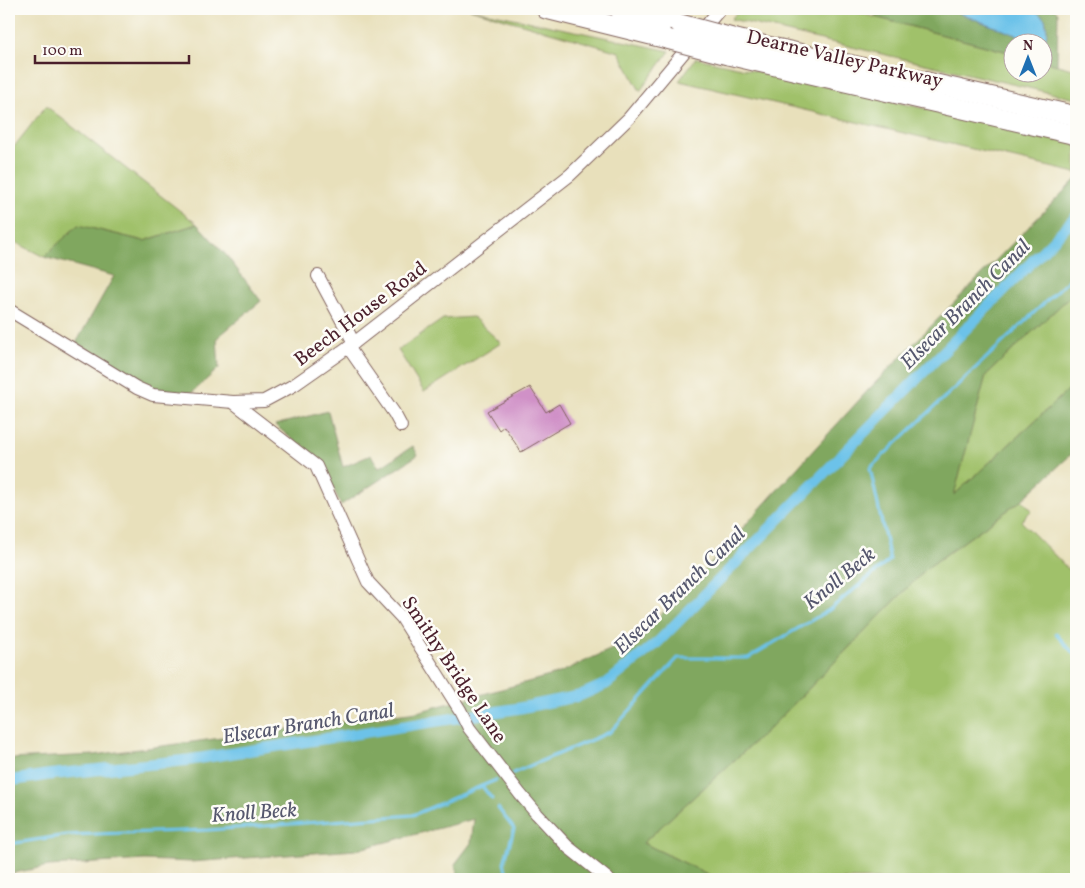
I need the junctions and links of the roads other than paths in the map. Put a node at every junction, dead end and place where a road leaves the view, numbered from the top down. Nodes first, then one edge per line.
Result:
1 (546, 9) edge
2 (619, 9) edge
3 (720, 9) edge
4 (732, 47) junction
5 (1076, 116) edge
6 (1076, 135) edge
7 (318, 276) dead end
8 (9, 310) edge
9 (352, 345) junction
10 (233, 402) junction
11 (401, 426) dead end
12 (608, 879) edge

1 - 4 highway, Dearne Valley Parkway, bridge
2 - 4 highway, Dearne Valley Parkway, bridge
3 - 9 street, Beech House Road
4 - 5 highway, Dearne Valley Parkway
4 - 6 highway, Dearne Valley Parkway
7 - 9 street
8 - 10 street, Beech House Road
9 - 10 street, Beech House Road
9 - 11 street
10 - 12 street, Smithy Bridge Lane

